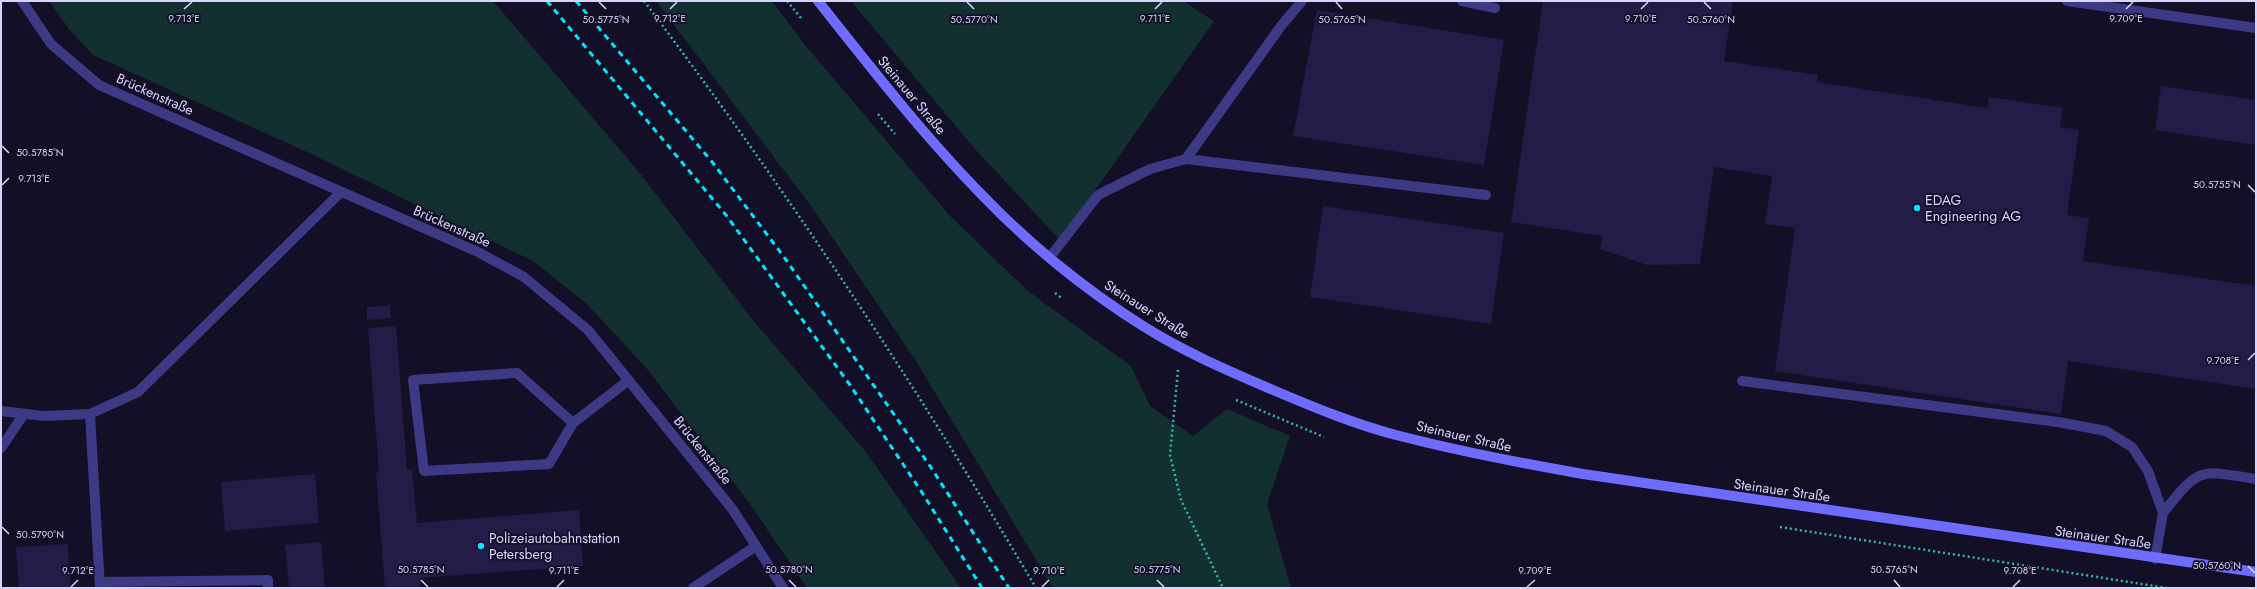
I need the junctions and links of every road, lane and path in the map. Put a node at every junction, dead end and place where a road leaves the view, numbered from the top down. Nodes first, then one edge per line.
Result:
1 (22, 1) edge
2 (644, 1) edge
3 (787, 1) edge
4 (818, 1) edge
5 (1302, 1) edge
6 (1462, 1) edge
7 (2067, 1) edge
8 (1495, 8) dead end
9 (802, 20) dead end
10 (2256, 28) edge
11 (876, 112) dead end
12 (896, 135) dead end
13 (1186, 159) junction
14 (342, 192) junction
15 (1486, 195) dead end
16 (1050, 257) junction
17 (1053, 291) dead end
18 (1065, 301) dead end
19 (1181, 348) junction
20 (1172, 369) dead end
21 (1178, 373) junction
22 (1185, 376) dead end
23 (629, 380) junction
24 (1742, 381) dead end
25 (1228, 396) dead end
26 (1, 411) edge
27 (24, 414) junction
28 (90, 414) junction
29 (573, 423) junction
30 (1327, 438) dead end
31 (1, 448) edge
32 (2256, 479) edge
33 (2163, 513) junction
34 (1773, 526) dead end
35 (756, 546) junction
36 (2154, 559) junction
37 (2256, 572) edge
38 (100, 585) edge
39 (268, 588) edge
40 (693, 588) edge
41 (783, 588) edge
42 (1036, 588) edge
43 (1223, 588) edge
44 (2167, 588) edge

1 - 14 street, Brückenstraße
2 - 42 path
3 - 9 path
4 - 16 street, Steinauer Straße
5 - 13 street
6 - 8 street
7 - 10 street
11 - 12 path
13 - 15 street
13 - 16 street
14 - 23 street, Brückenstraße
14 - 28 street
16 - 19 street, Steinauer Straße
17 - 18 path
19 - 21 path
19 - 36 street, Steinauer Straße
20 - 21 path
21 - 22 path
21 - 43 path
23 - 29 street
23 - 35 street, Brückenstraße
24 - 33 street
25 - 30 path
26 - 27 street
27 - 28 street
27 - 31 street
28 - 38 street
29 - 29 street
32 - 33 street
33 - 36 street
34 - 44 path
35 - 40 street
35 - 41 street, Brückenstraße
36 - 37 street, Steinauer Straße
38 - 39 street

